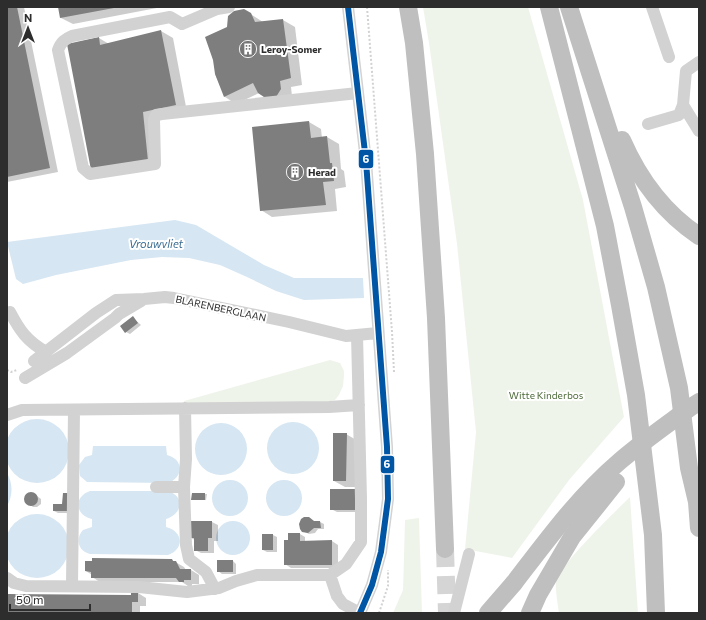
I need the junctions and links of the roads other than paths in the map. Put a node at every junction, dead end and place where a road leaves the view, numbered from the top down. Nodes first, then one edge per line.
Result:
1 (229, 7) edge
2 (348, 7) edge
3 (408, 7) edge
4 (549, 7) edge
5 (569, 7) edge
6 (576, 7) edge
7 (652, 7) edge
8 (669, 58) dead end
9 (699, 62) edge
10 (358, 93) junction
11 (683, 106) junction
12 (648, 124) dead end
13 (699, 131) edge
14 (699, 236) edge
15 (144, 299) junction
16 (10, 312) dead end
17 (378, 333) junction
18 (357, 335) junction
19 (46, 352) junction
20 (34, 361) dead end
21 (26, 378) dead end
22 (359, 405) junction
23 (694, 406) edge
24 (185, 408) junction
25 (74, 410) junction
26 (7, 415) edge
27 (156, 487) dead end
28 (184, 488) junction
29 (699, 528) edge
30 (445, 549) tunnel mouth
31 (469, 554) dead end
32 (330, 575) junction
33 (7, 578) edge
34 (72, 586) junction
35 (215, 589) junction
36 (360, 613) edge
37 (454, 613) edge
38 (488, 613) edge
39 (530, 613) edge
40 (656, 613) edge

1 - 10 street
2 - 10 street
3 - 30 highway
4 - 40 highway
5 - 29 highway
6 - 14 highway
7 - 8 street
9 - 11 street
10 - 17 street
11 - 12 street
11 - 13 street
15 - 18 street, BLARENBERGLAAN
15 - 19 street, BLARENBERGLAAN
15 - 21 street
16 - 19 street
17 - 18 street, BLARENBERGLAAN
17 - 36 street
18 - 22 street
19 - 20 street, BLARENBERGLAAN
22 - 24 street
22 - 32 street
23 - 38 highway, bridge
23 - 39 highway, bridge
24 - 25 street
24 - 28 street
25 - 26 street
25 - 34 street
27 - 28 street
28 - 35 street
31 - 37 street
32 - 35 street
32 - 36 street
33 - 34 street
34 - 35 street

